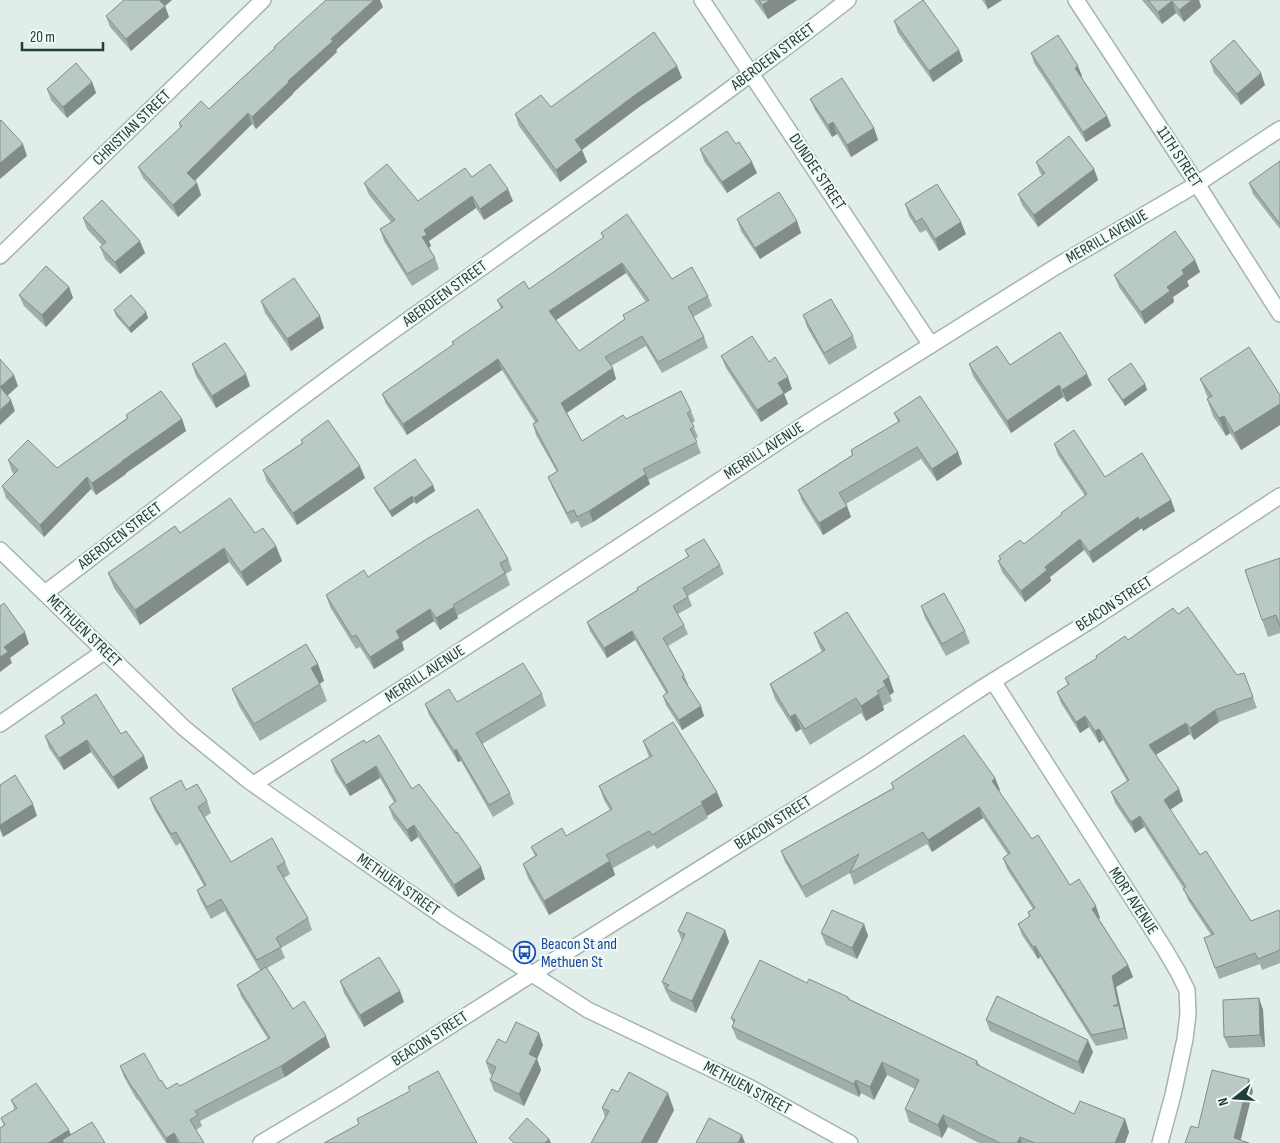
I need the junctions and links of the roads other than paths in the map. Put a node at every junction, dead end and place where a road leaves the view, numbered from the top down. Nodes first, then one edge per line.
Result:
1 (263, 0) edge
2 (702, 0) edge
3 (848, 0) edge
4 (1076, 0) edge
5 (751, 74) junction
6 (1280, 129) edge
7 (1197, 184) junction
8 (0, 256) edge
9 (1280, 314) edge
10 (931, 345) junction
11 (1280, 496) edge
12 (0, 550) edge
13 (45, 593) junction
14 (105, 651) junction
15 (993, 682) junction
16 (0, 724) edge
17 (254, 784) junction
18 (532, 974) junction
19 (261, 1143) edge
20 (850, 1143) edge
21 (1160, 1143) edge

1 - 8 street, CHRISTIAN STREET
2 - 5 street, DUNDEE STREET
3 - 5 street, ABERDEEN STREET
4 - 7 street, 11TH STREET
5 - 10 street, DUNDEE STREET
5 - 13 street, ABERDEEN STREET
6 - 7 street, MERRILL AVENUE
7 - 9 street, 11TH STREET
7 - 10 street, MERRILL AVENUE
10 - 17 street, MERRILL AVENUE
11 - 15 street, BEACON STREET
12 - 13 street, METHUEN STREET
13 - 14 street, METHUEN STREET
14 - 16 street
14 - 17 street, METHUEN STREET
15 - 18 street, BEACON STREET
15 - 21 street, MORT AVENUE
17 - 18 street, METHUEN STREET
18 - 19 street, BEACON STREET
18 - 20 street, METHUEN STREET

